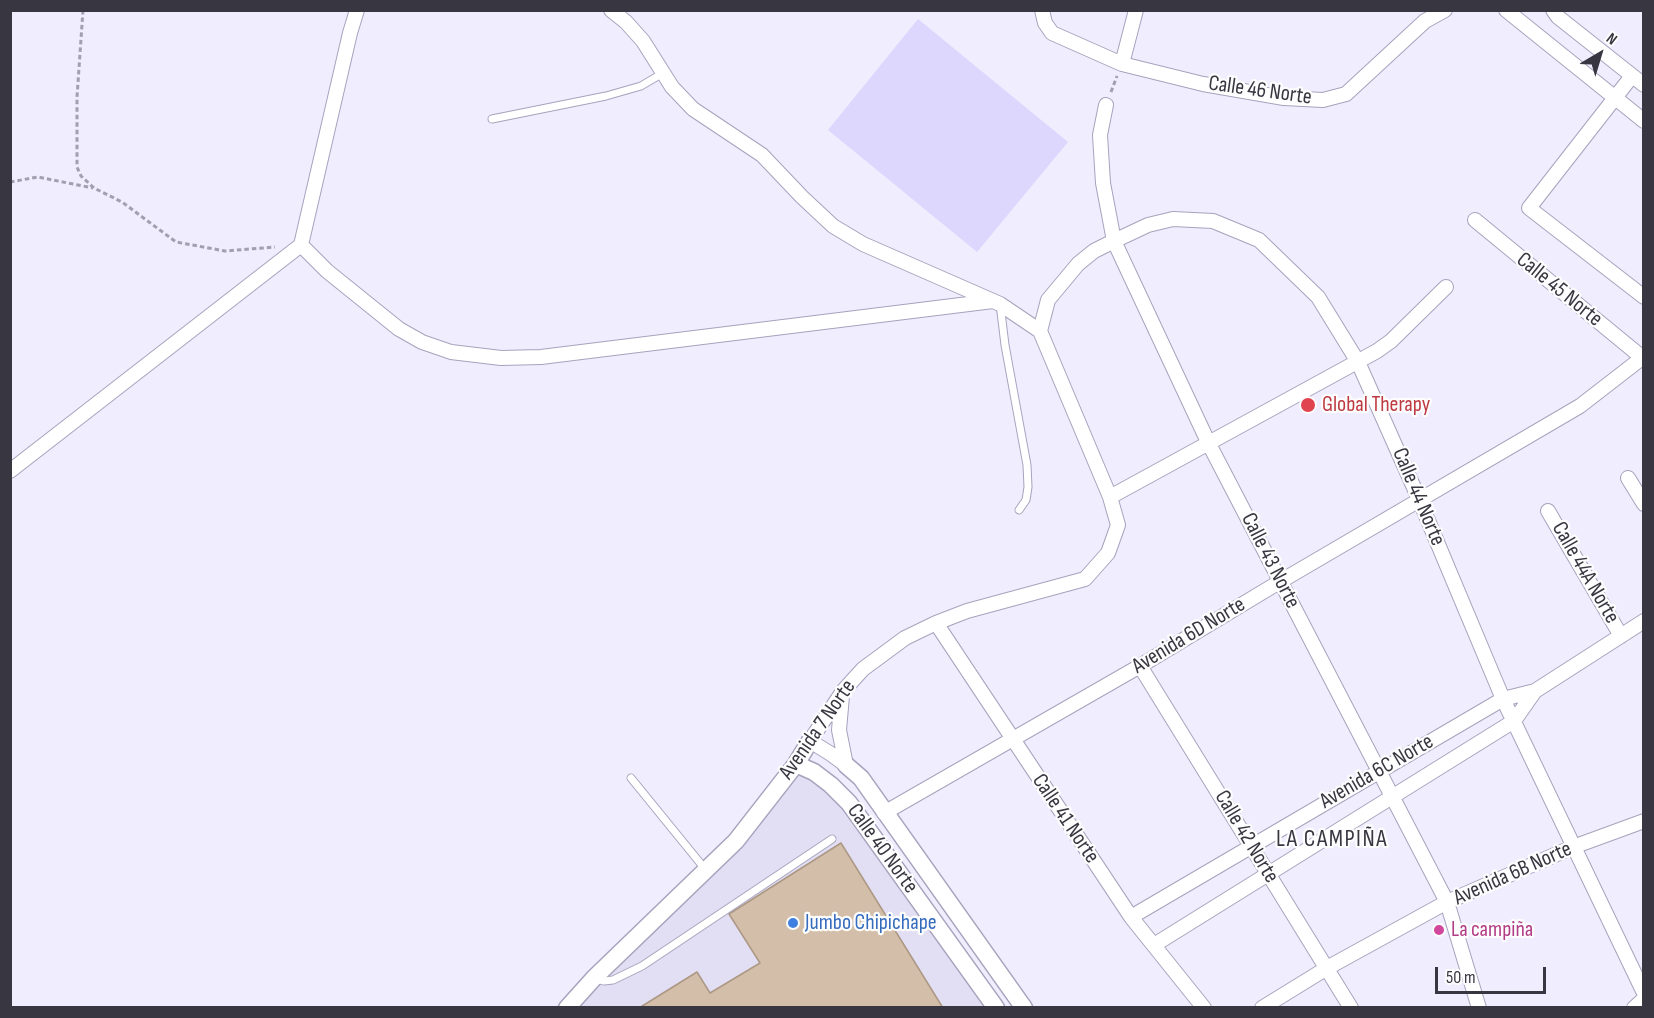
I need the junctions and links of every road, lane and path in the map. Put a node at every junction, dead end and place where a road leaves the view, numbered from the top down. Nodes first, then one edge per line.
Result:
1 (83, 10) edge
2 (357, 10) edge
3 (611, 10) edge
4 (1042, 10) edge
5 (1136, 10) edge
6 (1415, 10) edge
7 (1445, 10) edge
8 (1506, 10) edge
9 (1553, 10) edge
10 (1425, 21) junction
11 (1122, 64) junction
12 (663, 73) junction
13 (1632, 76) junction
14 (1644, 85) edge
15 (1614, 98) junction
16 (1106, 105) joint
17 (492, 119) dead end
18 (1644, 121) edge
19 (10, 182) edge
20 (94, 188) junction
21 (1475, 220) dead end
22 (1114, 241) junction
23 (301, 245) junction
24 (1446, 287) dead end
25 (1644, 297) edge
26 (997, 303) junction
27 (1040, 331) junction
28 (1643, 358) edge
29 (1358, 362) junction
30 (1209, 444) junction
31 (10, 471) edge
32 (1628, 478) dead end
33 (1110, 497) junction
34 (1419, 499) junction
35 (1644, 504) edge
36 (1019, 510) dead end
37 (1548, 511) dead end
38 (1281, 581) junction
39 (1644, 621) edge
40 (936, 623) junction
41 (1621, 636) junction
42 (1140, 666) junction
43 (843, 691) junction
44 (1535, 692) junction
45 (1503, 699) junction
46 (1514, 722) junction
47 (1013, 740) junction
48 (810, 741) junction
49 (796, 764) junction
50 (846, 765) junction
51 (1379, 770) junction
52 (631, 778) dead end
53 (1393, 795) junction
54 (884, 813) junction
55 (1644, 820) edge
56 (832, 839) dead end
57 (1252, 846) junction
58 (1573, 847) junction
59 (705, 869) junction
60 (1268, 874) junction
61 (1447, 902) junction
62 (1131, 917) junction
63 (1154, 945) junction
64 (1327, 968) junction
65 (594, 978) junction
66 (1644, 993) edge
67 (1644, 999) edge
68 (567, 1008) edge
69 (996, 1008) edge
70 (1024, 1008) edge
71 (1204, 1008) edge
72 (1262, 1008) edge
73 (1351, 1008) edge
74 (1479, 1008) edge
75 (1634, 1008) edge

1 - 20 path
2 - 23 street
3 - 12 street
4 - 11 street, Calle 46 Norte
5 - 11 street
6 - 10 street
7 - 10 street, Calle 46 Norte
8 - 15 street
9 - 13 street
10 - 11 street, Calle 46 Norte
11 - 16 path
12 - 17 lane
12 - 26 street
13 - 14 street
13 - 15 street
15 - 18 street
15 - 25 street
16 - 22 street, Calle 43 Norte
19 - 20 path
20 - 23 path
21 - 28 street, Calle 45 Norte
22 - 27 street, Calle 44 Norte
22 - 29 street, Calle 44 Norte
22 - 30 street, Calle 43 Norte
23 - 26 street
23 - 31 street
24 - 29 street
26 - 27 street
26 - 36 lane
27 - 33 street, Avenida 7 Norte
28 - 34 street, Avenida 6D Norte
29 - 30 street
29 - 34 street, Calle 44 Norte
30 - 33 street
30 - 38 street, Calle 43 Norte
32 - 35 street
33 - 40 street, Avenida 7 Norte
34 - 38 street, Avenida 6D Norte
34 - 45 street, Calle 44 Norte
37 - 41 street, Calle 44A Norte
38 - 42 street, Avenida 6D Norte
38 - 51 street, Calle 43 Norte
39 - 41 street, Avenida 6C Norte
40 - 43 street, Avenida 7 Norte
40 - 47 street, Calle 41 Norte
41 - 44 street, Avenida 6C Norte
42 - 47 street, Avenida 6D Norte
42 - 57 street, Calle 42 Norte
43 - 48 street, Avenida 7 Norte
43 - 50 street
44 - 45 street, Avenida 6C Norte
44 - 46 street, Avenida 6C Norte
45 - 46 street, Calle 44 Norte
45 - 51 street, Avenida 6C Norte
46 - 53 street, Avenida 6C Norte
46 - 58 street, Calle 44 Norte
47 - 54 street, Avenida 6D Norte
47 - 62 street, Calle 41 Norte
48 - 49 street, Avenida 7 Norte
48 - 50 street, Calle 40 Norte
49 - 59 street, Avenida 7 Norte
49 - 69 street, Calle 40 Norte
50 - 54 street, Calle 40 Norte
51 - 53 street, Calle 43 Norte
51 - 57 street, Avenida 6C Norte
52 - 59 lane
53 - 60 street, Avenida 6C Norte
53 - 61 street, Calle 43 Norte
54 - 70 street, Calle 40 Norte
55 - 58 street, Avenida 6B Norte
56 - 65 lane
57 - 60 street, Calle 42 Norte
57 - 62 street, Avenida 6C Norte
58 - 61 street, Avenida 6B Norte
58 - 66 street, Calle 44 Norte
59 - 65 street, Avenida 7 Norte
60 - 63 street, Avenida 6C Norte
60 - 64 street, Calle 42 Norte
61 - 64 street, Avenida 6B Norte
61 - 74 street, Calle 43 Norte
62 - 63 street, Calle 41 Norte
63 - 71 street, Calle 41 Norte
64 - 72 street, Avenida 6B Norte
64 - 73 street, Calle 42 Norte
65 - 68 street, Avenida 7 Norte
67 - 75 street

